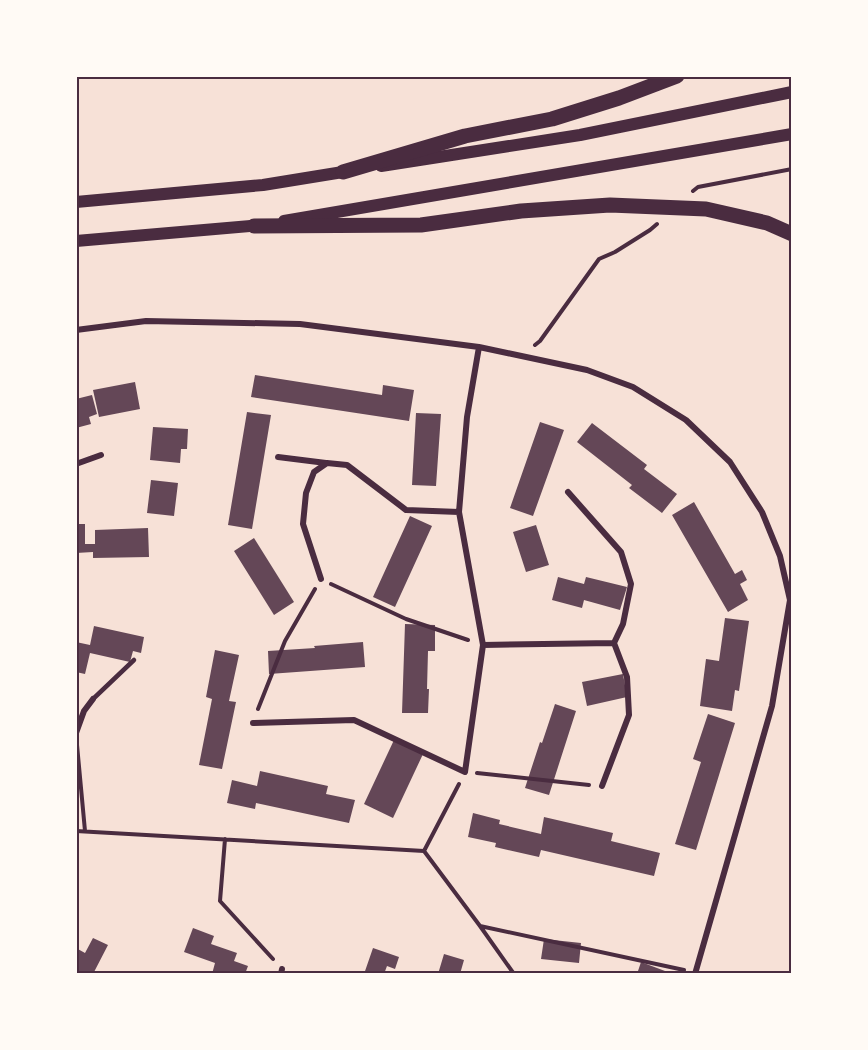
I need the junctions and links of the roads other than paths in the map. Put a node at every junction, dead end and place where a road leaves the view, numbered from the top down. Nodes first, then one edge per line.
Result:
1 (677, 76) edge
2 (792, 92) edge
3 (792, 134) edge
4 (343, 172) junction
5 (76, 202) edge
6 (254, 226) junction
7 (792, 234) edge
8 (76, 242) edge
9 (76, 330) edge
10 (479, 346) junction
11 (101, 454) dead end
12 (278, 457) dead end
13 (327, 463) junction
14 (76, 464) edge
15 (568, 492) dead end
16 (459, 512) junction
17 (321, 579) road end
18 (614, 643) junction
19 (483, 645) junction
20 (134, 660) dead end
21 (93, 699) joint
22 (253, 723) road end
23 (76, 735) edge
24 (602, 786) road end
25 (696, 973) edge

1 - 4 highway
2 - 4 main road
3 - 6 main road
4 - 5 main road
6 - 7 highway
6 - 8 main road
9 - 10 street
10 - 16 street
10 - 25 street
11 - 14 street
12 - 13 street
13 - 16 street
13 - 17 street
15 - 18 street
16 - 19 street
18 - 19 street
18 - 24 street
19 - 22 street
20 - 21 lane
21 - 23 street

